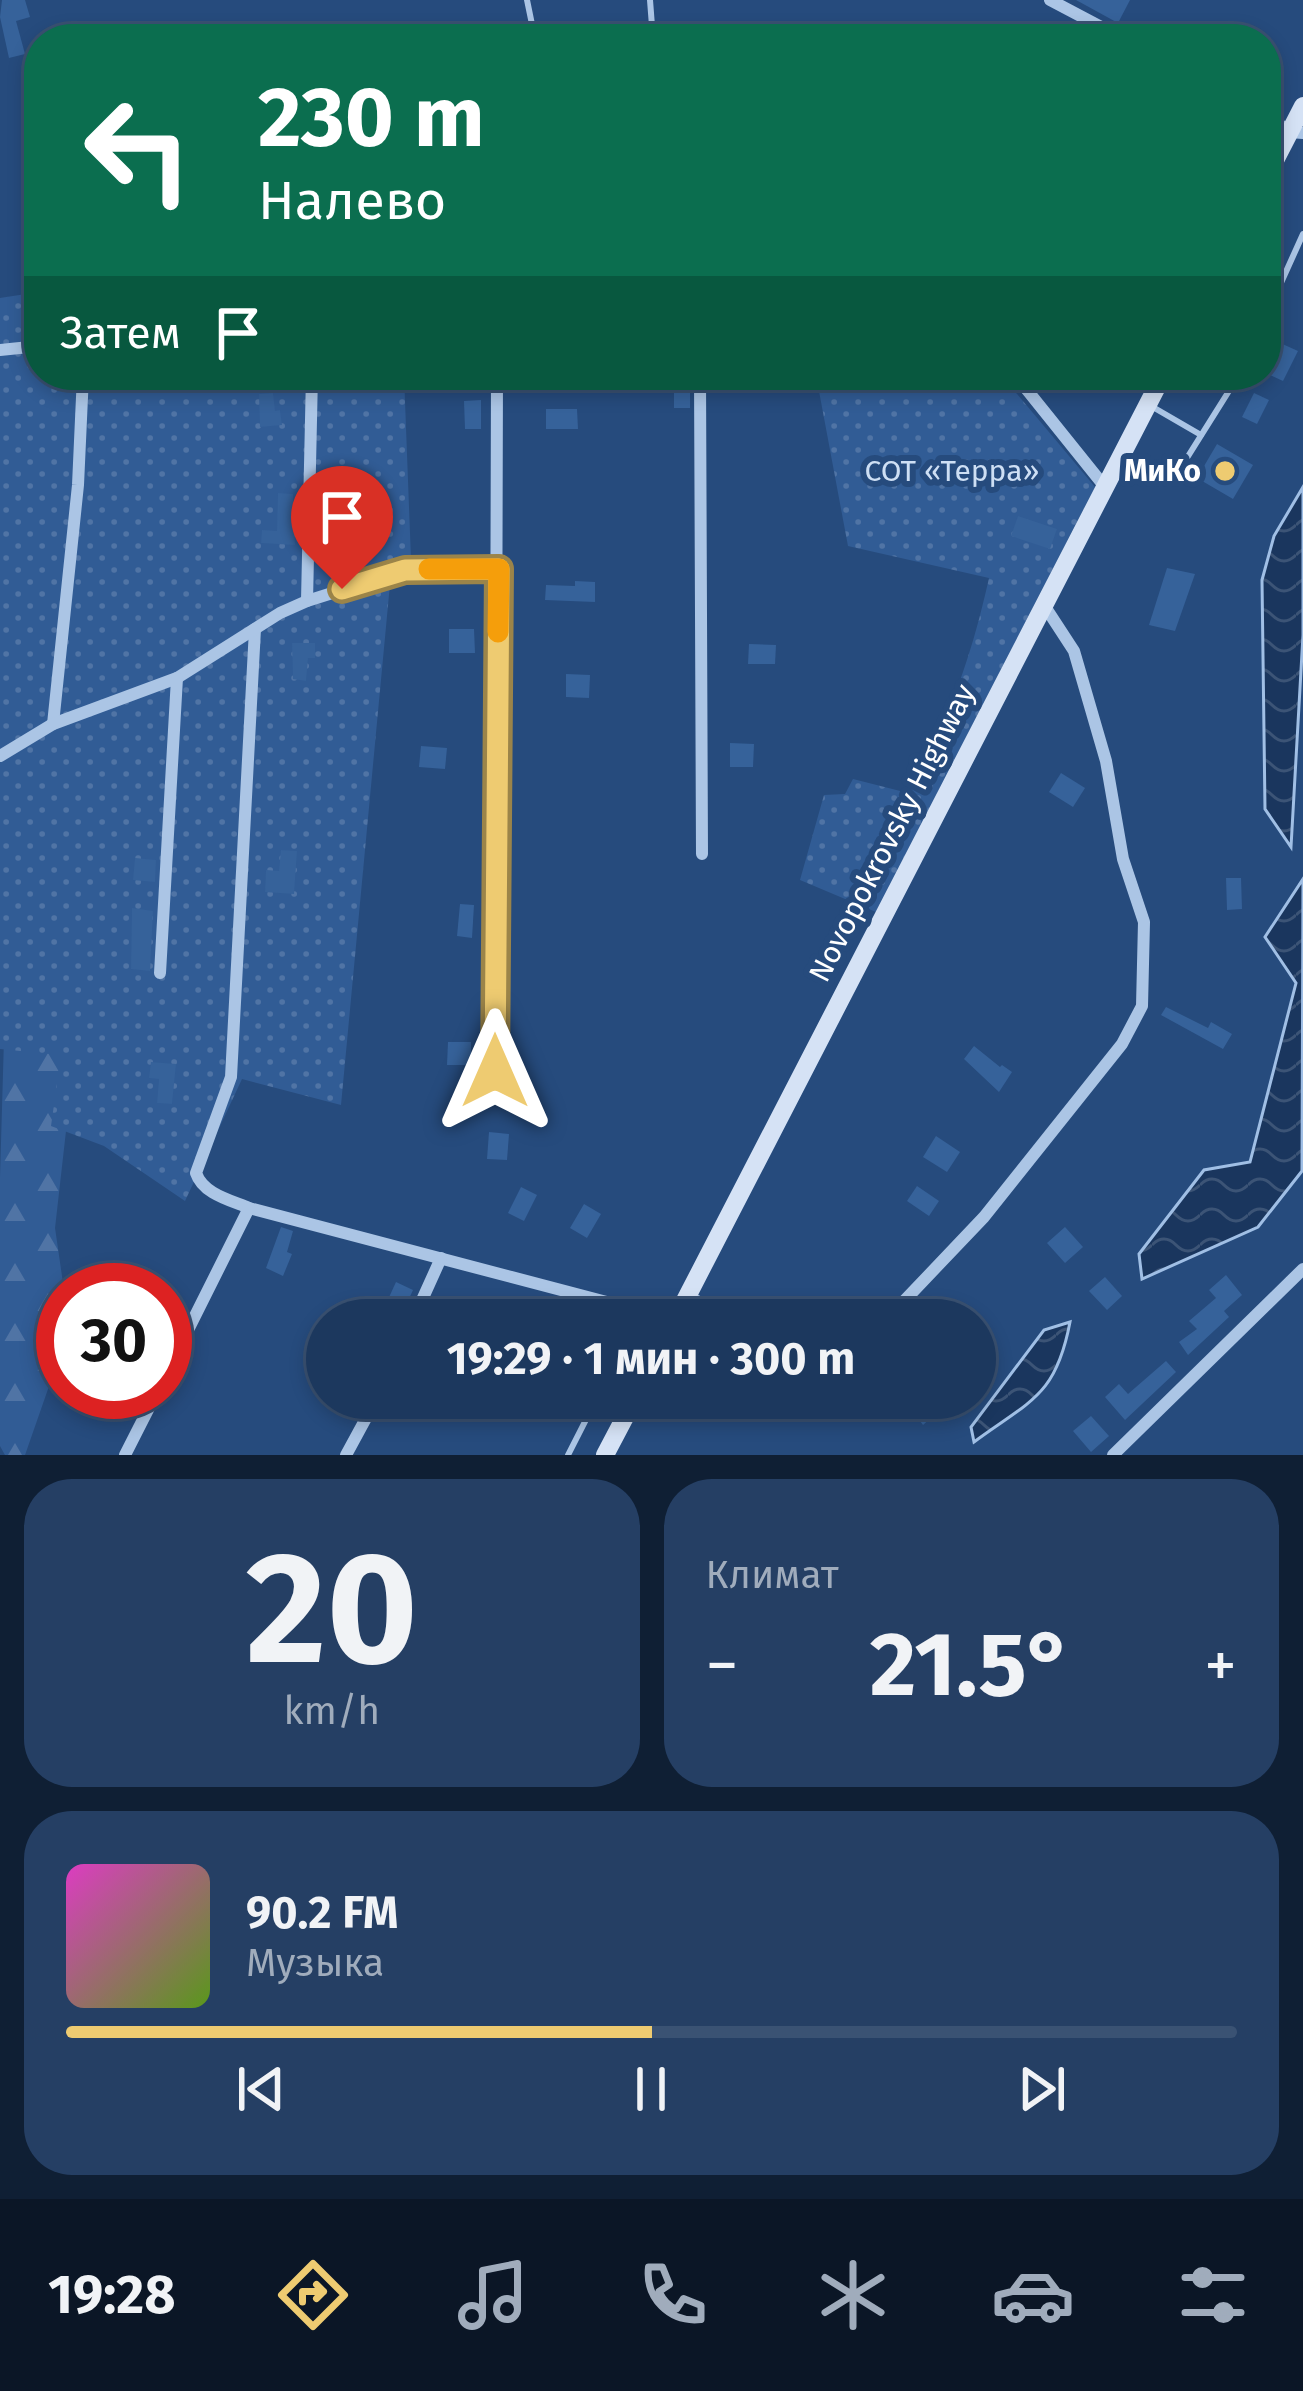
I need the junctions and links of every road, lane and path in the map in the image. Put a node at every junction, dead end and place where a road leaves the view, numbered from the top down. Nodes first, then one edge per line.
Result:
1 (1050, 0) edge
2 (1096, 24) edge
3 (1303, 106) edge
4 (1296, 132) edge
5 (1303, 234) edge
6 (1281, 283) edge
7 (82, 390) edge
8 (312, 390) edge
9 (497, 390) edge
10 (700, 390) edge
11 (1027, 390) edge
12 (1155, 390) edge
13 (1230, 390) edge
14 (1148, 404) junction
15 (1201, 435) junction
16 (1175, 477) dead end
17 (1105, 487) junction
18 (499, 569) junction
19 (307, 601) junction
20 (1043, 605) junction
21 (255, 629) junction
22 (177, 678) junction
23 (53, 724) junction
24 (0, 756) edge
25 (702, 854) dead end
26 (160, 973) dead end
27 (495, 1071) dead end
28 (249, 1208) junction
29 (441, 1258) junction
30 (1303, 1269) edge
31 (688, 1295) junction
32 (422, 1299) edge
33 (577, 1299) edge
34 (686, 1299) edge
35 (694, 1299) edge
36 (906, 1299) edge
37 (192, 1322) edge
38 (143, 1419) edge
39 (366, 1419) edge
40 (586, 1419) edge
41 (624, 1419) edge
42 (125, 1455) edge
43 (346, 1455) edge
44 (568, 1455) edge
45 (605, 1455) edge
46 (1113, 1455) edge

1 - 2 street
3 - 4 main road
5 - 6 lane
7 - 23 street
8 - 19 street
9 - 18 street
10 - 25 street
11 - 17 street
12 - 14 main road, Novopokrovsky Highway
13 - 15 lane
14 - 15 lane
14 - 17 main road, Novopokrovsky Highway
15 - 16 lane
17 - 20 main road, Novopokrovsky Highway
18 - 19 street
18 - 27 street
19 - 21 street
20 - 31 main road, Novopokrovsky Highway
20 - 36 street
21 - 22 street
21 - 28 street
22 - 23 street
22 - 26 street
23 - 24 street
28 - 29 street
28 - 37 street
29 - 32 street
29 - 33 street
30 - 46 street
31 - 34 main road, Novopokrovsky Highway
31 - 35 street
38 - 42 street
39 - 43 street
40 - 44 lane
41 - 45 main road

